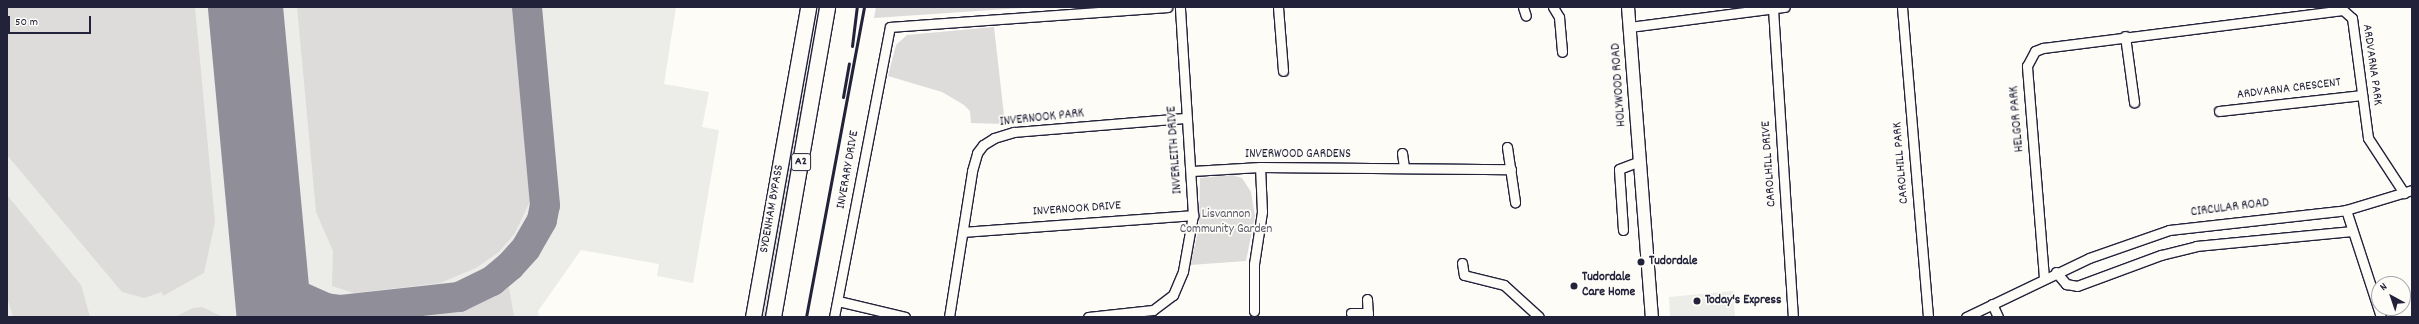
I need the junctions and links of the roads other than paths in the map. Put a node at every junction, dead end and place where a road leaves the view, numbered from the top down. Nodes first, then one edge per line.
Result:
1 (808, 7) edge
2 (827, 7) edge
3 (1167, 7) edge
4 (1180, 7) edge
5 (1278, 7) edge
6 (1523, 7) edge
7 (1553, 7) edge
8 (1628, 7) edge
9 (1785, 7) edge
10 (1902, 7) edge
11 (1773, 9) junction
12 (1526, 16) dead end
13 (1630, 27) junction
14 (2125, 36) junction
15 (1562, 52) dead end
16 (1283, 71) dead end
17 (2362, 94) junction
18 (2134, 102) dead end
19 (2219, 111) dead end
20 (1186, 118) junction
21 (1507, 147) dead end
22 (1402, 153) dead end
23 (1640, 161) junction
24 (1260, 167) junction
25 (1404, 168) junction
26 (1511, 169) junction
27 (1192, 171) junction
28 (2408, 191) edge
29 (1515, 202) dead end
30 (2346, 210) junction
31 (1193, 215) junction
32 (1623, 230) dead end
33 (2352, 231) junction
34 (963, 232) junction
35 (1462, 263) dead end
36 (2056, 272) junction
37 (2044, 278) junction
38 (1367, 300) dead end
39 (838, 301) junction
40 (1992, 304) junction
41 (1254, 311) dead end
42 (1350, 313) dead end
43 (1368, 315) edge
44 (753, 317) edge
45 (773, 317) edge
46 (834, 317) edge
47 (906, 317) edge
48 (949, 317) edge
49 (1088, 317) edge
50 (1539, 317) edge
51 (1652, 317) edge
52 (1793, 317) edge
53 (1928, 317) edge
54 (1966, 317) edge
55 (1998, 317) edge
56 (2381, 317) edge

1 - 44 highway, SYDENHAM BYPASS / A2
2 - 45 highway, SYDENHAM BYPASS / A2
3 - 39 street, INVERARY DRIVE
4 - 20 street, INVERLEITH DRIVE
5 - 16 street
6 - 12 street
7 - 15 street
8 - 13 main road, HOLYWOOD ROAD
9 - 11 street
10 - 53 street, CAROLHILL PARK
11 - 13 street
11 - 52 street, CAROLHILL DRIVE
13 - 23 main road, HOLYWOOD ROAD
14 - 17 street, ARDVARNA PARK
14 - 18 street
14 - 37 street, HELGOR PARK
17 - 19 street, ARDVARNA CRESCENT
17 - 28 street, ARDVARNA PARK
20 - 27 street, INVERLEITH DRIVE
20 - 34 street, INVERNOOK PARK
21 - 26 street
22 - 25 street
23 - 32 street
23 - 51 main road, HOLYWOOD ROAD
24 - 25 street, INVERWOOD GARDENS
24 - 27 street, INVERWOOD GARDENS
24 - 41 street
25 - 26 street, INVERWOOD GARDENS
26 - 29 street
27 - 31 street, INVERLEITH DRIVE
28 - 30 street, CIRCULAR ROAD
30 - 33 street
30 - 36 street, CIRCULAR ROAD
31 - 34 street, INVERNOOK DRIVE
31 - 49 street, INVERLEITH DRIVE
33 - 36 street
33 - 56 street
34 - 48 street, INVERNOOK PARK
35 - 50 street
36 - 37 street, CIRCULAR ROAD
37 - 40 street, CIRCULAR ROAD
38 - 43 street
39 - 46 street, INVERARY DRIVE
39 - 47 street
40 - 54 street, CIRCULAR ROAD
40 - 55 street
42 - 43 street

